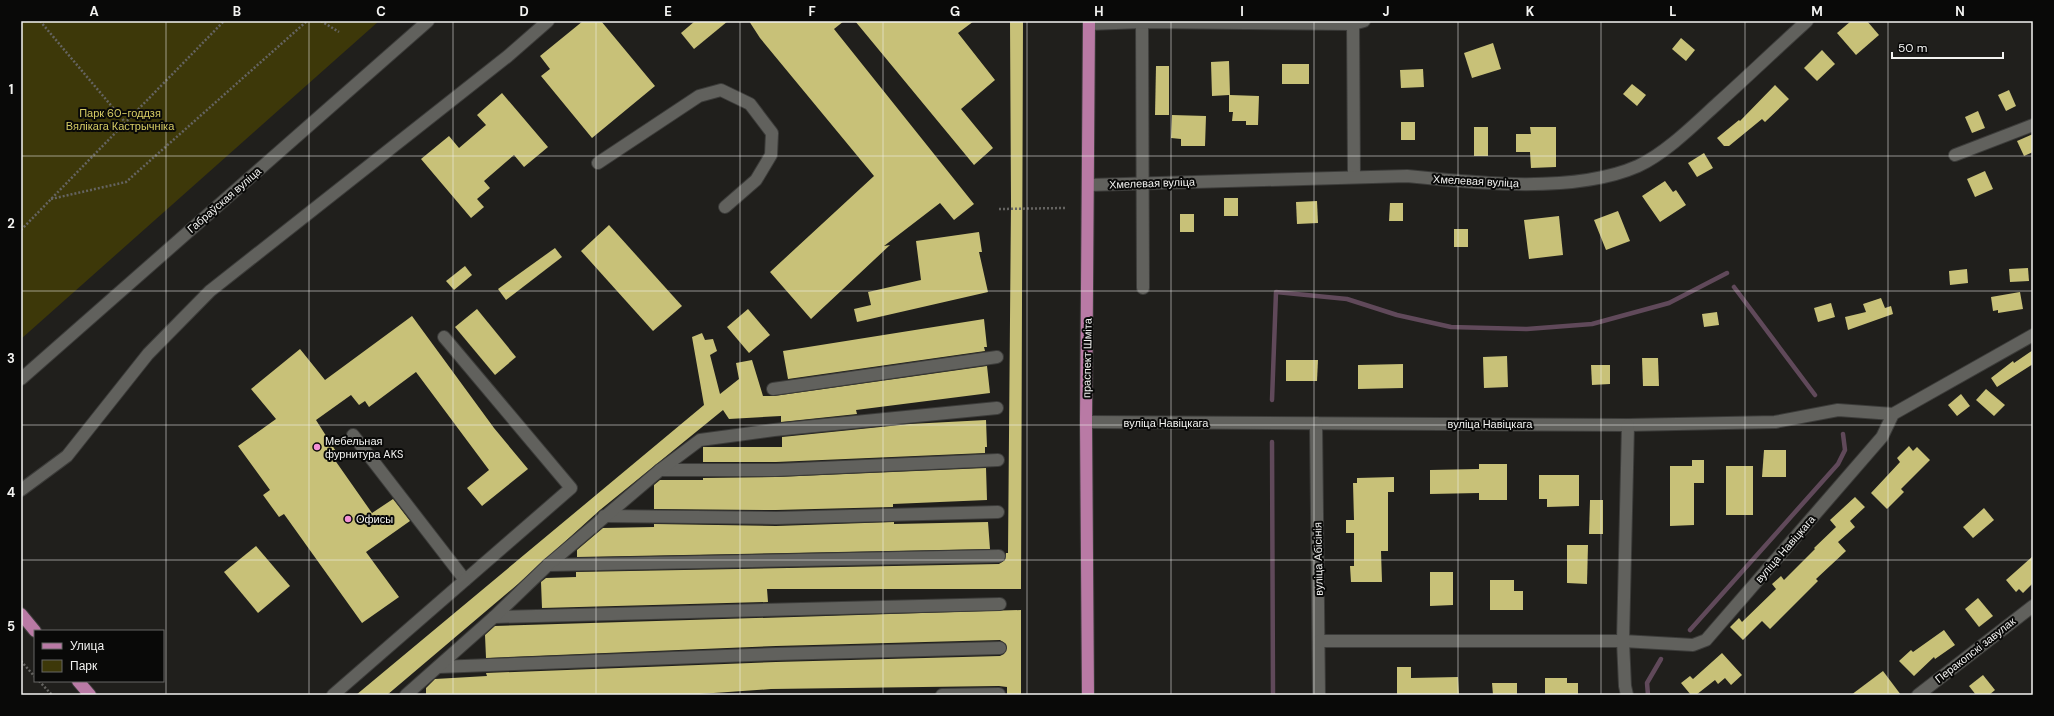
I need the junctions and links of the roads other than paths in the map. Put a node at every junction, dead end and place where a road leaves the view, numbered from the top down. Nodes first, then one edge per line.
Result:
1 (428, 21) edge
2 (548, 21) edge
3 (1807, 21) edge
4 (1142, 22) edge
5 (1357, 22) edge
6 (1089, 23) edge
7 (2033, 125) edge
8 (1955, 155) dead end
9 (598, 163) dead end
10 (1354, 177) junction
11 (1143, 183) junction
12 (1089, 185) junction
13 (725, 207) dead end
14 (1143, 288) dead end
15 (2033, 335) edge
16 (444, 337) dead end
17 (997, 357) dead end
18 (21, 379) edge
19 (774, 389) dead end
20 (997, 408) dead end
21 (1893, 414) junction
22 (1086, 422) junction
23 (1316, 423) junction
24 (1628, 425) junction
25 (353, 435) dead end
26 (998, 460) dead end
27 (660, 470) junction
28 (21, 490) edge
29 (998, 512) dead end
30 (604, 516) junction
31 (999, 556) dead end
32 (548, 565) junction
33 (465, 580) junction
34 (1000, 604) dead end
35 (2033, 606) edge
36 (21, 614) edge
37 (494, 617) junction
38 (35, 630) edge
39 (1319, 641) junction
40 (1624, 642) junction
41 (1000, 648) dead end
42 (438, 667) junction
43 (79, 682) edge
44 (999, 694) dead end
45 (90, 695) edge
46 (333, 695) edge
47 (406, 695) edge
48 (942, 695) edge
49 (1088, 695) edge
50 (1319, 695) edge
51 (1627, 695) edge
52 (1918, 695) edge

1 - 18 street, Габраўская вуліца
2 - 28 street
3 - 10 street, Хмелевая вуліца
4 - 5 street
4 - 6 street
4 - 11 street
5 - 10 street
6 - 12 main road, праспект Шміта
7 - 8 street
9 - 13 street
10 - 11 street, Хмелевая вуліца
11 - 12 street, Хмелевая вуліца
11 - 14 street
12 - 22 main road, праспект Шміта
15 - 21 street
16 - 33 street
17 - 19 street
20 - 27 street
21 - 24 street, вуліца Навіцкага
21 - 40 street, вуліца Навіцкага
22 - 23 street, вуліца Навіцкага
22 - 49 main road, праспект Шміта
23 - 24 street, вуліца Навіцкага
23 - 39 street, вуліца Абісінія
24 - 40 street
25 - 33 street
26 - 27 street
27 - 30 street
29 - 30 street
30 - 32 street
31 - 32 street
32 - 37 street
33 - 46 street
34 - 37 street
35 - 52 street, Перакопскі завулак
36 - 38 main road
37 - 42 street
39 - 40 street, вуліца Навіцкага
39 - 50 street, вуліца Абісінія
40 - 51 street
41 - 42 street
42 - 47 street
43 - 45 main road
44 - 48 street

